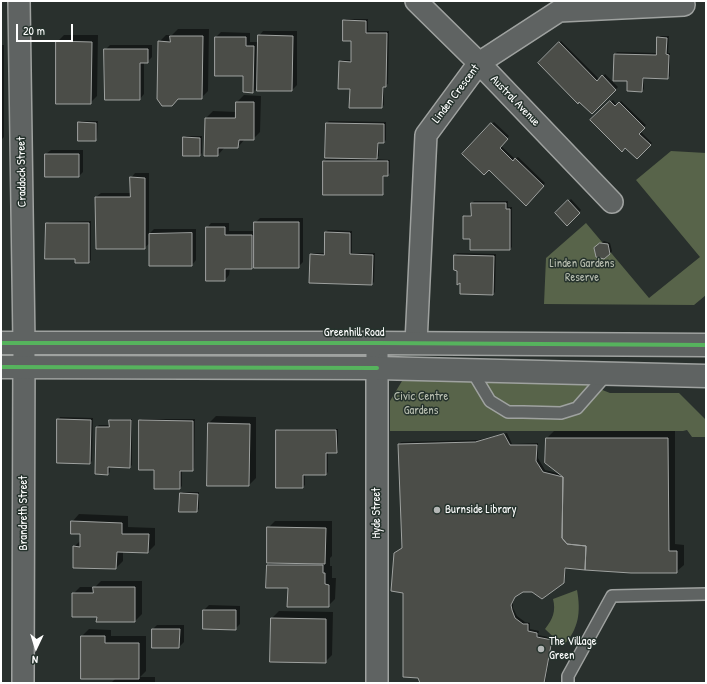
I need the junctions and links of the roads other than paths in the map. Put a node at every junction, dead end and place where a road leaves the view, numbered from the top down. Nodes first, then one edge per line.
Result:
1 (19, 1) edge
2 (416, 1) edge
3 (684, 5) dead end
4 (479, 63) junction
5 (612, 202) dead end
6 (1, 343) edge
7 (377, 343) junction
8 (416, 343) junction
9 (24, 344) junction
10 (706, 345) edge
11 (1, 367) edge
12 (24, 368) junction
13 (377, 368) junction
14 (472, 371) junction
15 (607, 374) junction
16 (706, 376) edge
17 (706, 594) edge
18 (23, 683) edge
19 (377, 683) edge
20 (568, 683) edge

1 - 9 street, Craddock Street
2 - 4 street, Austral Avenue
3 - 4 street, Linden Crescent
4 - 5 street, Austral Avenue
4 - 8 street, Linden Crescent
6 - 9 main road, Greenhill Road
7 - 8 main road, Greenhill Road
7 - 9 main road, Greenhill Road
7 - 13 street, Hyde Street
8 - 10 main road, Greenhill Road
9 - 12 street, Brandreth Street
11 - 12 main road
12 - 13 main road
12 - 18 street, Brandreth Street
13 - 14 main road
13 - 19 street, Hyde Street
14 - 15 main road
14 - 15 lane
15 - 16 main road
17 - 20 lane

